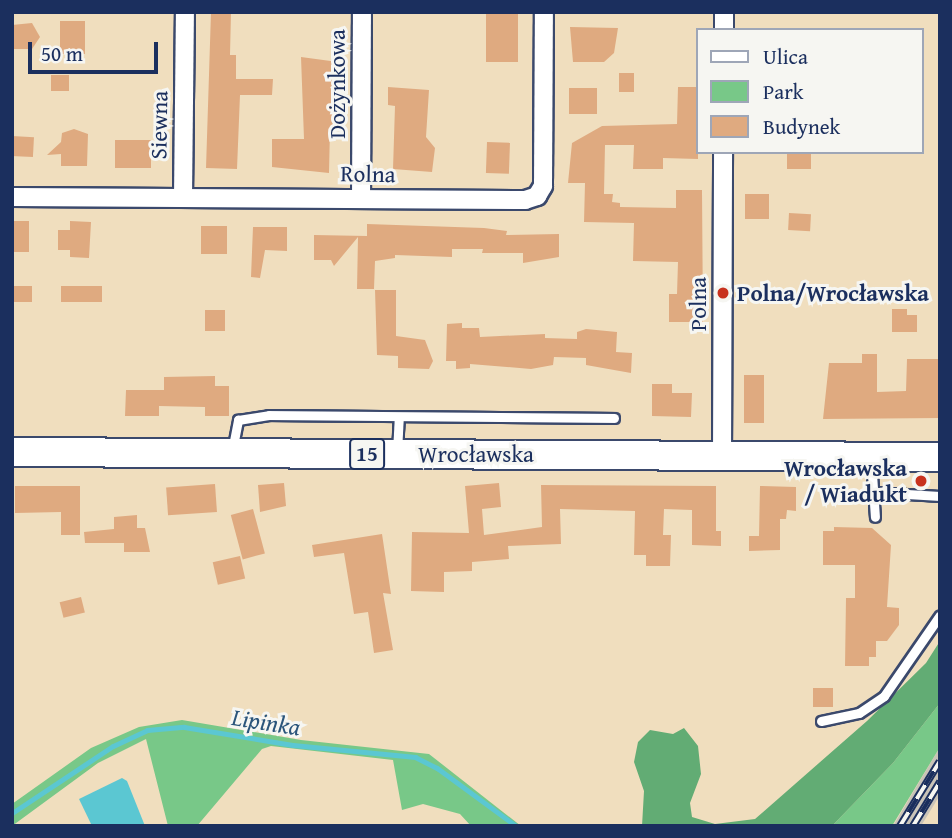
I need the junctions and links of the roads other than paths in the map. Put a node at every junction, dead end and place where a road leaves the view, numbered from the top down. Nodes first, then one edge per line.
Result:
1 (185, 12) edge
2 (362, 12) edge
3 (544, 12) edge
4 (723, 154) edge
5 (12, 197) edge
6 (183, 197) junction
7 (361, 198) junction
8 (399, 418) junction
9 (614, 418) dead end
10 (12, 452) edge
11 (232, 453) junction
12 (397, 454) junction
13 (722, 456) junction
14 (871, 456) junction
15 (940, 457) edge
16 (874, 492) junction
17 (940, 496) edge
18 (875, 517) dead end
19 (940, 615) edge
20 (821, 721) dead end

1 - 6 street, Siewna
2 - 7 street, Dożynkowa
3 - 7 street, Rolna
4 - 13 street, Polna
5 - 6 street, Rolna
6 - 7 street, Rolna
8 - 9 lane
8 - 11 lane
8 - 12 lane
10 - 11 main road, Wrocławska / 15
11 - 12 main road, Wrocławska / 15
12 - 13 main road, Wrocławska / 15
13 - 14 main road, Wrocławska / 15
14 - 15 main road, Wrocławska / 15
14 - 16 lane
16 - 17 lane
16 - 18 lane
19 - 20 lane

